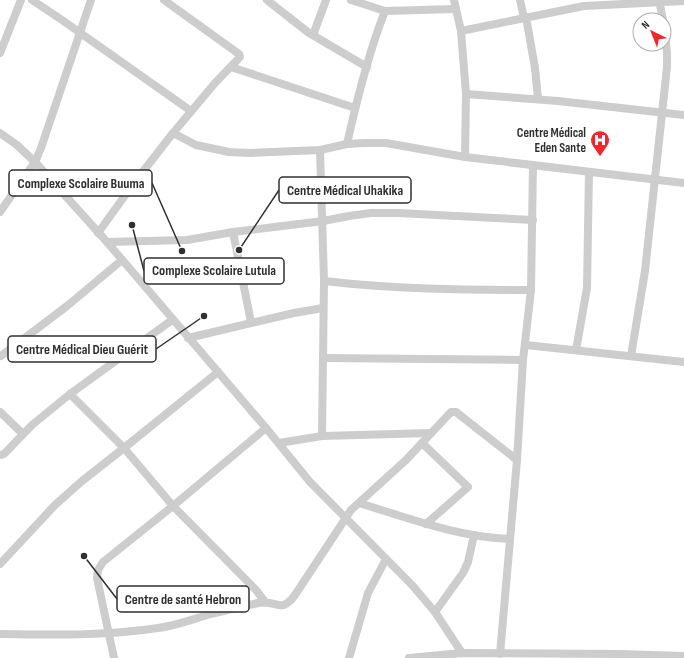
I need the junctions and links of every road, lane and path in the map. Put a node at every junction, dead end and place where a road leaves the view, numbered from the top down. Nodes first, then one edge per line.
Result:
1 (21, 0) edge
2 (32, 0) edge
3 (91, 0) edge
4 (164, 0) edge
5 (267, 0) edge
6 (326, 0) edge
7 (351, 0) edge
8 (454, 0) edge
9 (520, 0) edge
10 (659, 1) edge
11 (684, 1) edge
12 (456, 9) junction
13 (385, 10) junction
14 (661, 12) edge
15 (524, 17) junction
16 (460, 31) junction
17 (80, 32) junction
18 (313, 35) junction
19 (0, 52) edge
20 (667, 52) edge
21 (231, 67) junction
22 (367, 67) junction
23 (466, 94) junction
24 (538, 99) junction
25 (355, 108) junction
26 (191, 111) junction
27 (662, 112) junction
28 (684, 115) edge
29 (173, 132) junction
30 (0, 133) edge
31 (347, 144) junction
32 (320, 150) junction
33 (465, 157) junction
34 (35, 162) junction
35 (533, 165) junction
36 (589, 172) junction
37 (654, 180) junction
38 (684, 184) edge
39 (0, 212) edge
40 (533, 220) junction
41 (323, 221) junction
42 (233, 232) junction
43 (98, 234) junction
44 (107, 242) junction
45 (122, 260) junction
46 (324, 281) junction
47 (531, 290) junction
48 (323, 308) junction
49 (172, 320) junction
50 (251, 322) junction
51 (188, 338) junction
52 (526, 345) junction
53 (576, 350) junction
54 (1, 356) edge
55 (631, 356) junction
56 (323, 358) junction
57 (524, 360) junction
58 (684, 362) edge
59 (218, 372) junction
60 (70, 394) junction
61 (0, 412) edge
62 (266, 428) junction
63 (431, 433) junction
64 (23, 434) junction
65 (322, 436) junction
66 (279, 443) junction
67 (422, 443) junction
68 (124, 448) junction
69 (0, 454) edge
70 (517, 460) junction
71 (359, 503) junction
72 (173, 506) junction
73 (346, 519) junction
74 (426, 524) junction
75 (474, 535) junction
76 (510, 539) junction
77 (2, 558) edge
78 (386, 559) junction
79 (265, 602) junction
80 (435, 612) junction
81 (0, 634) edge
82 (109, 634) junction
83 (462, 653) junction
84 (500, 654) junction
85 (621, 656) edge
86 (684, 656) edge
87 (114, 658) edge
88 (349, 658) edge
89 (409, 658) edge

1 - 19 street
2 - 17 street
3 - 17 street
4 - 21 street
5 - 18 street
6 - 18 street
7 - 13 street
8 - 12 street
9 - 15 street
10 - 11 street
10 - 14 street
10 - 15 street
12 - 13 street
12 - 16 street
13 - 22 street
15 - 16 street
15 - 24 street
16 - 23 street
17 - 26 street
17 - 34 street
18 - 22 street
20 - 27 street
21 - 25 street
21 - 26 street
22 - 25 street
23 - 24 street
23 - 33 street
24 - 27 street
25 - 31 street
26 - 29 street
27 - 28 street
27 - 37 street
29 - 32 street
29 - 43 street
30 - 34 street
31 - 32 street
31 - 33 street
32 - 41 street
33 - 35 street
34 - 39 street
34 - 43 street
35 - 36 street
35 - 40 street
36 - 37 street
36 - 53 street
37 - 38 street
37 - 55 street
40 - 41 street
40 - 47 street
41 - 42 street
41 - 46 street
42 - 44 street
42 - 50 street
43 - 44 street
44 - 45 street
45 - 49 street
45 - 54 street
46 - 47 street
46 - 48 street
47 - 52 street
48 - 50 street
48 - 56 street
49 - 51 street
49 - 60 street
50 - 51 street
51 - 59 street
52 - 53 street
52 - 57 street
53 - 55 street
55 - 58 street
56 - 57 street
56 - 65 street
57 - 70 street
59 - 62 street
59 - 68 street
60 - 64 street
60 - 68 street
61 - 64 street
62 - 66 street
62 - 72 street
63 - 65 street
63 - 67 street
63 - 70 street
64 - 69 street
65 - 66 street
66 - 73 street
67 - 71 street
67 - 74 street
68 - 72 street
68 - 77 street
70 - 76 street
71 - 73 street
71 - 74 street
72 - 79 street
72 - 82 street
73 - 78 street
73 - 79 street
74 - 75 street
75 - 76 street
75 - 80 street
76 - 84 street
78 - 80 street
78 - 88 street
79 - 82 street
80 - 83 street
81 - 82 street
82 - 87 street
83 - 84 street
83 - 89 street
84 - 85 street
85 - 86 street

